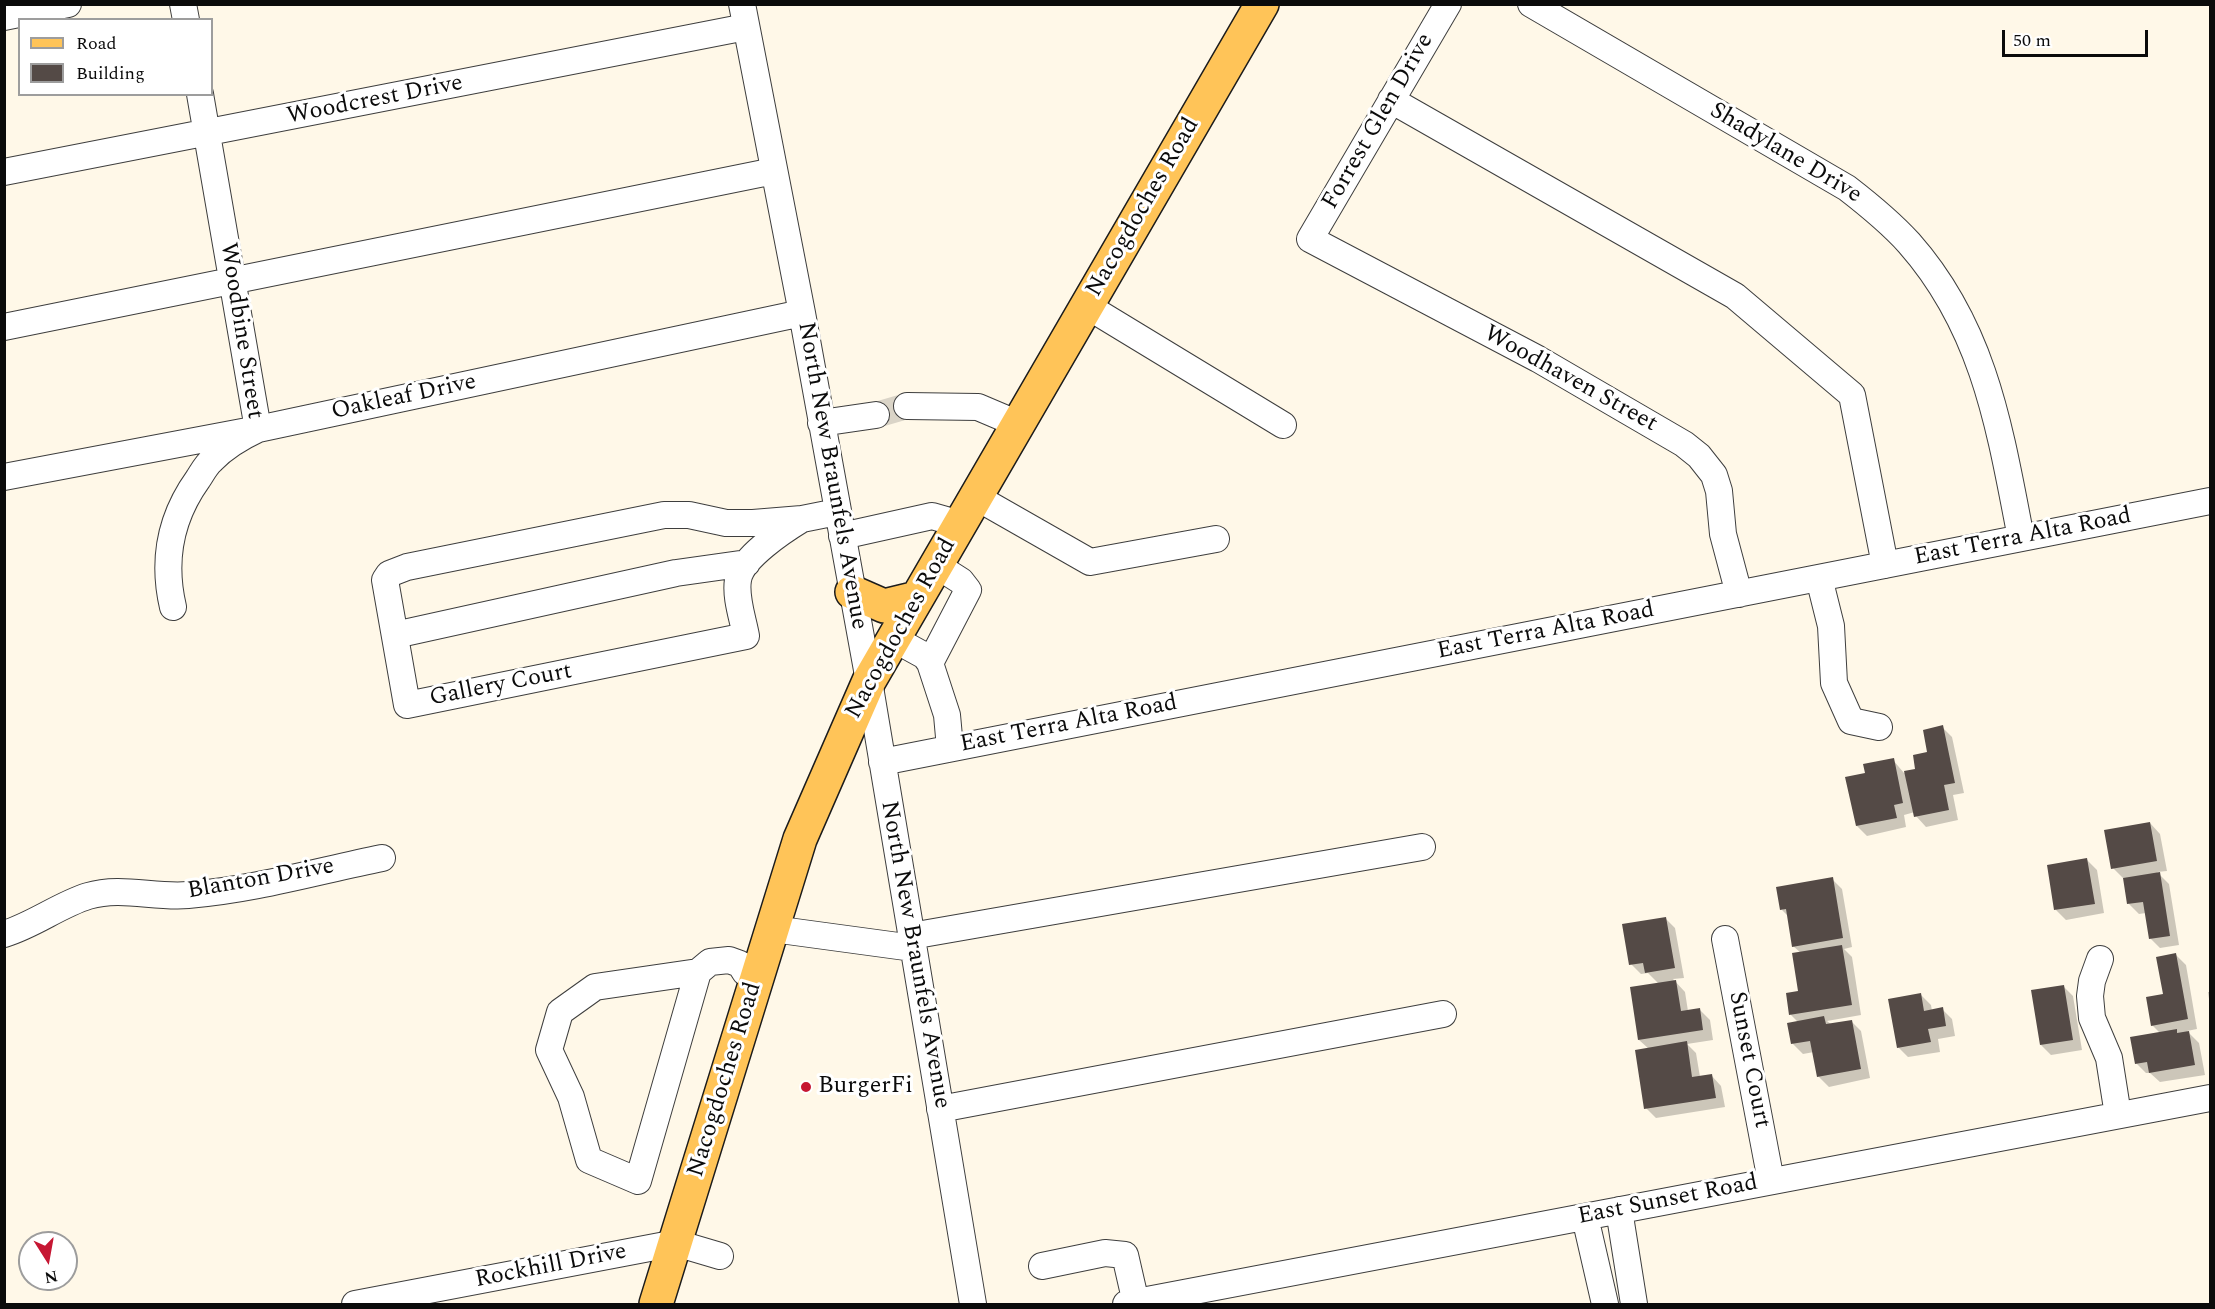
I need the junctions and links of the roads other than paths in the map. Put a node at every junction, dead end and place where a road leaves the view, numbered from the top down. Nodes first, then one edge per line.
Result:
1 (68, 4) edge
2 (1262, 4) edge
3 (1448, 4) edge
4 (1531, 4) edge
5 (744, 16) edge
6 (4, 17) edge
7 (200, 96) edge
8 (1391, 100) junction
9 (207, 134) junction
10 (774, 171) junction
11 (4, 172) edge
12 (1310, 239) joint
13 (232, 281) junction
14 (1087, 306) junction
15 (802, 313) junction
16 (4, 327) edge
17 (907, 406) tunnel mouth
18 (876, 415) tunnel mouth
19 (821, 423) junction
20 (1018, 424) junction
21 (1283, 425) dead end
22 (258, 429) junction
23 (4, 477) edge
24 (2211, 501) edge
25 (968, 511) junction
26 (802, 519) junction
27 (839, 524) junction
28 (2021, 538) junction
29 (1216, 539) dead end
30 (747, 563) junction
31 (936, 565) junction
32 (1885, 565) junction
33 (1819, 578) junction
34 (852, 592) junction
35 (1739, 594) junction
36 (917, 598) junction
37 (173, 607) dead end
38 (395, 635) junction
39 (894, 639) junction
40 (930, 663) junction
41 (869, 681) junction
42 (1879, 727) dead end
43 (950, 748) junction
44 (882, 762) junction
45 (1422, 847) dead end
46 (382, 858) dead end
47 (772, 930) junction
48 (4, 934) edge
49 (1725, 939) dead end
50 (912, 942) junction
51 (2100, 959) dead end
52 (698, 972) junction
53 (751, 977) junction
54 (1443, 1014) dead end
55 (2211, 1098) edge
56 (940, 1109) junction
57 (2118, 1115) junction
58 (1771, 1181) junction
59 (1619, 1210) junction
60 (1585, 1217) junction
61 (676, 1244) junction
62 (720, 1256) dead end
63 (1042, 1266) dead end
64 (1633, 1298) edge
65 (1604, 1300) edge
66 (1131, 1304) edge
67 (355, 1305) edge
68 (656, 1305) edge
69 (973, 1305) edge

1 - 6 street
2 - 14 main road, Nacogdoches Road
3 - 8 street, Forrest Glen Drive
4 - 28 street, Shadylane Drive
5 - 9 street, Woodcrest Drive
5 - 10 street, North New Braunfels Avenue
7 - 9 street, Woodbine Street
8 - 12 street, Forrest Glen Drive
8 - 32 street
9 - 11 street, Woodcrest Drive
9 - 13 street, Woodbine Street
10 - 13 street
10 - 15 street, North New Braunfels Avenue
12 - 35 street, Woodhaven Street
13 - 16 street
13 - 22 street, Woodbine Street
14 - 20 main road, Nacogdoches Road
14 - 21 street
15 - 19 street, North New Braunfels Avenue
15 - 22 street, Oakleaf Drive
17 - 20 street
18 - 19 street
19 - 27 street, North New Braunfels Avenue
20 - 25 main road, Nacogdoches Road
22 - 23 street, Oakleaf Drive
22 - 37 street, Woodbine Street
24 - 28 street, East Terra Alta Road
25 - 27 street, Gallery Court
25 - 29 street, Gallery Court
25 - 31 main road, Nacogdoches Road
26 - 27 street, Gallery Court
26 - 30 street, Gallery Court
26 - 38 street, Gallery Court
27 - 34 street, North New Braunfels Avenue
28 - 32 street, East Terra Alta Road
30 - 38 street
30 - 38 street, Gallery Court
31 - 36 main road, Nacogdoches Road
31 - 40 street
32 - 33 street, East Terra Alta Road
33 - 35 street, East Terra Alta Road
33 - 42 street
34 - 36 main road
34 - 41 street, North New Braunfels Avenue
35 - 43 street, East Terra Alta Road
36 - 39 main road, Nacogdoches Road
39 - 40 street
39 - 41 main road, Nacogdoches Road
40 - 43 street
41 - 44 street, North New Braunfels Avenue
41 - 47 main road, Nacogdoches Road
43 - 44 street, East Terra Alta Road
44 - 50 street, North New Braunfels Avenue
45 - 50 street
46 - 48 street, Blanton Drive
47 - 50 street
47 - 53 main road, Nacogdoches Road
49 - 58 street, Sunset Court
50 - 56 street, North New Braunfels Avenue
51 - 57 street
52 - 52 street
52 - 53 street
53 - 61 main road, Nacogdoches Road
54 - 56 street
55 - 57 street, East Sunset Road
56 - 69 street, North New Braunfels Avenue
57 - 58 street, East Sunset Road
58 - 59 street, East Sunset Road
59 - 60 street, East Sunset Road
59 - 64 street
60 - 65 street
60 - 66 street, East Sunset Road
61 - 62 street
61 - 67 street, Rockhill Drive
61 - 68 main road, Nacogdoches Road
63 - 66 street
64 - 65 street

